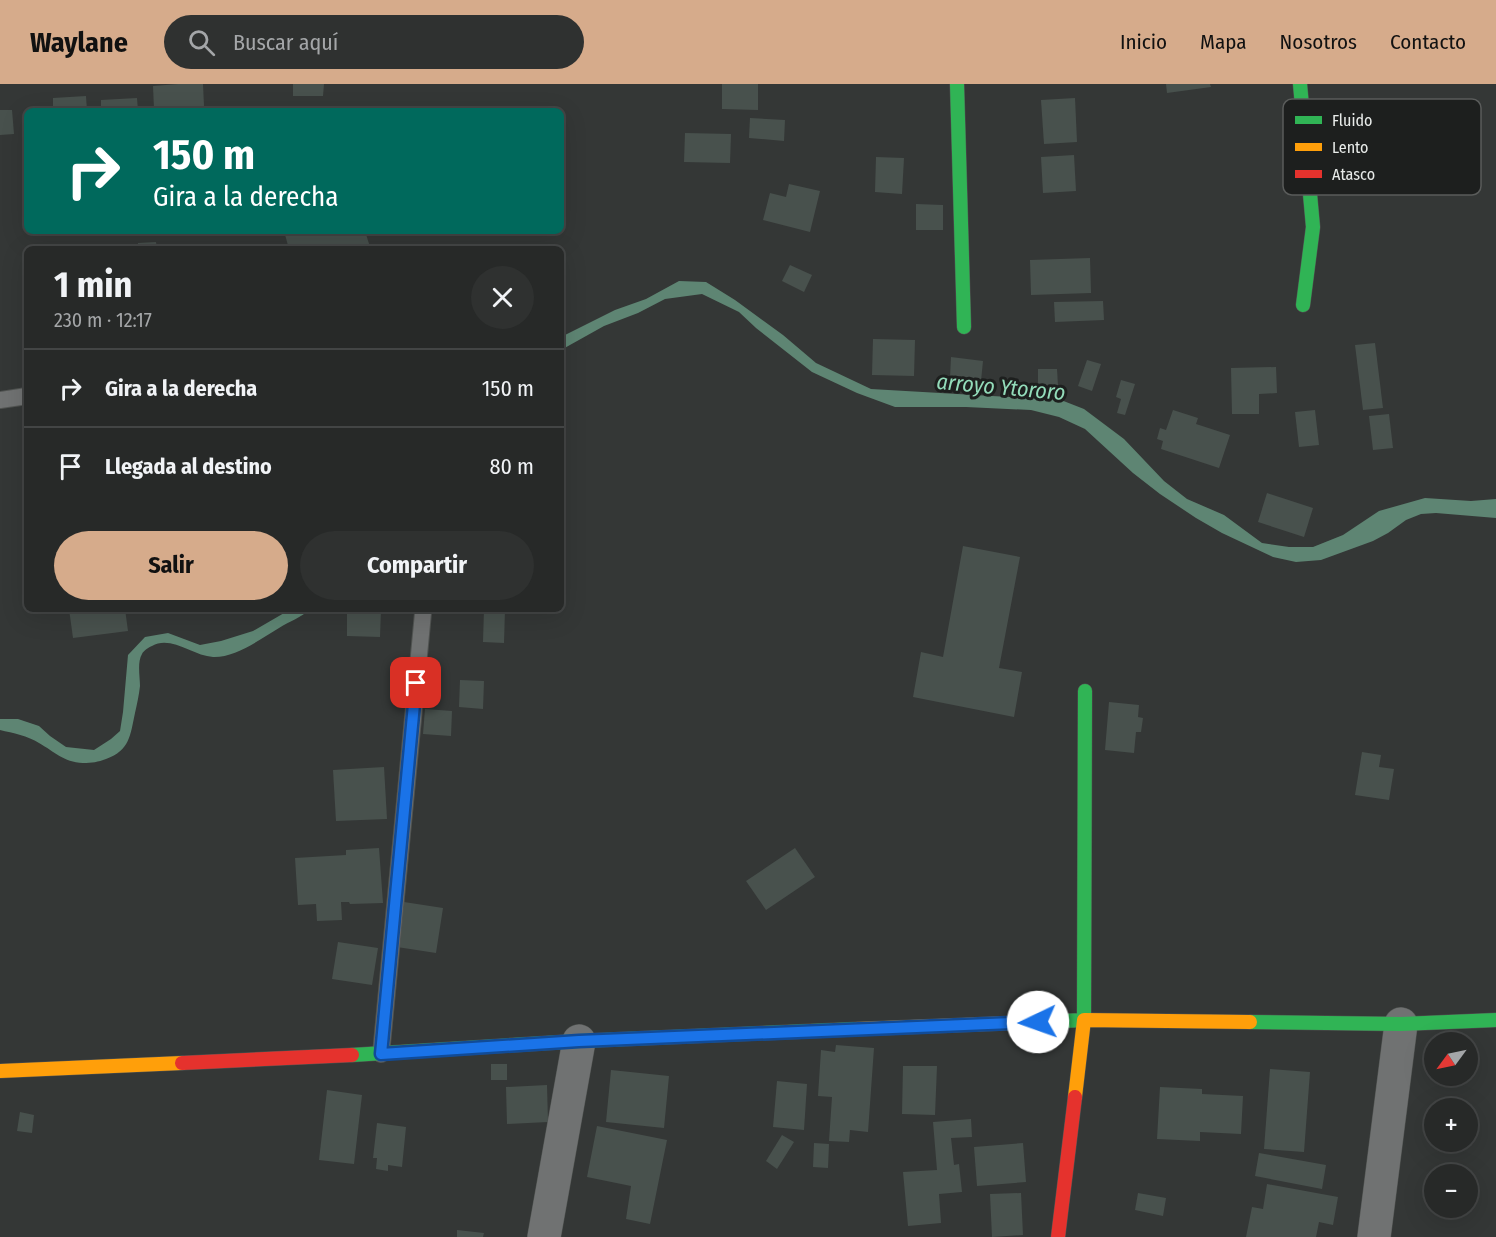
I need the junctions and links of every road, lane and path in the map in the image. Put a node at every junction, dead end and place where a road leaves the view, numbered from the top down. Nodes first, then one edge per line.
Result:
1 (957, 84) edge
2 (1300, 84) edge
3 (1301, 99) edge
4 (1310, 195) edge
5 (1303, 305) dead end
6 (964, 327) dead end
7 (24, 396) edge
8 (0, 400) edge
9 (423, 613) dead end
10 (1085, 691) dead end
11 (1084, 1020) junction
12 (1496, 1020) edge
13 (1401, 1024) junction
14 (579, 1041) junction
15 (381, 1054) junction
16 (0, 1071) edge
17 (544, 1237) edge
18 (1058, 1237) edge
19 (1374, 1237) edge

1 - 6 street
2 - 3 street
4 - 5 street
7 - 8 lane
9 - 15 lane
10 - 11 street
11 - 13 street
11 - 14 street
11 - 18 street
12 - 13 street
13 - 19 street
14 - 15 street
14 - 17 street
15 - 16 street

